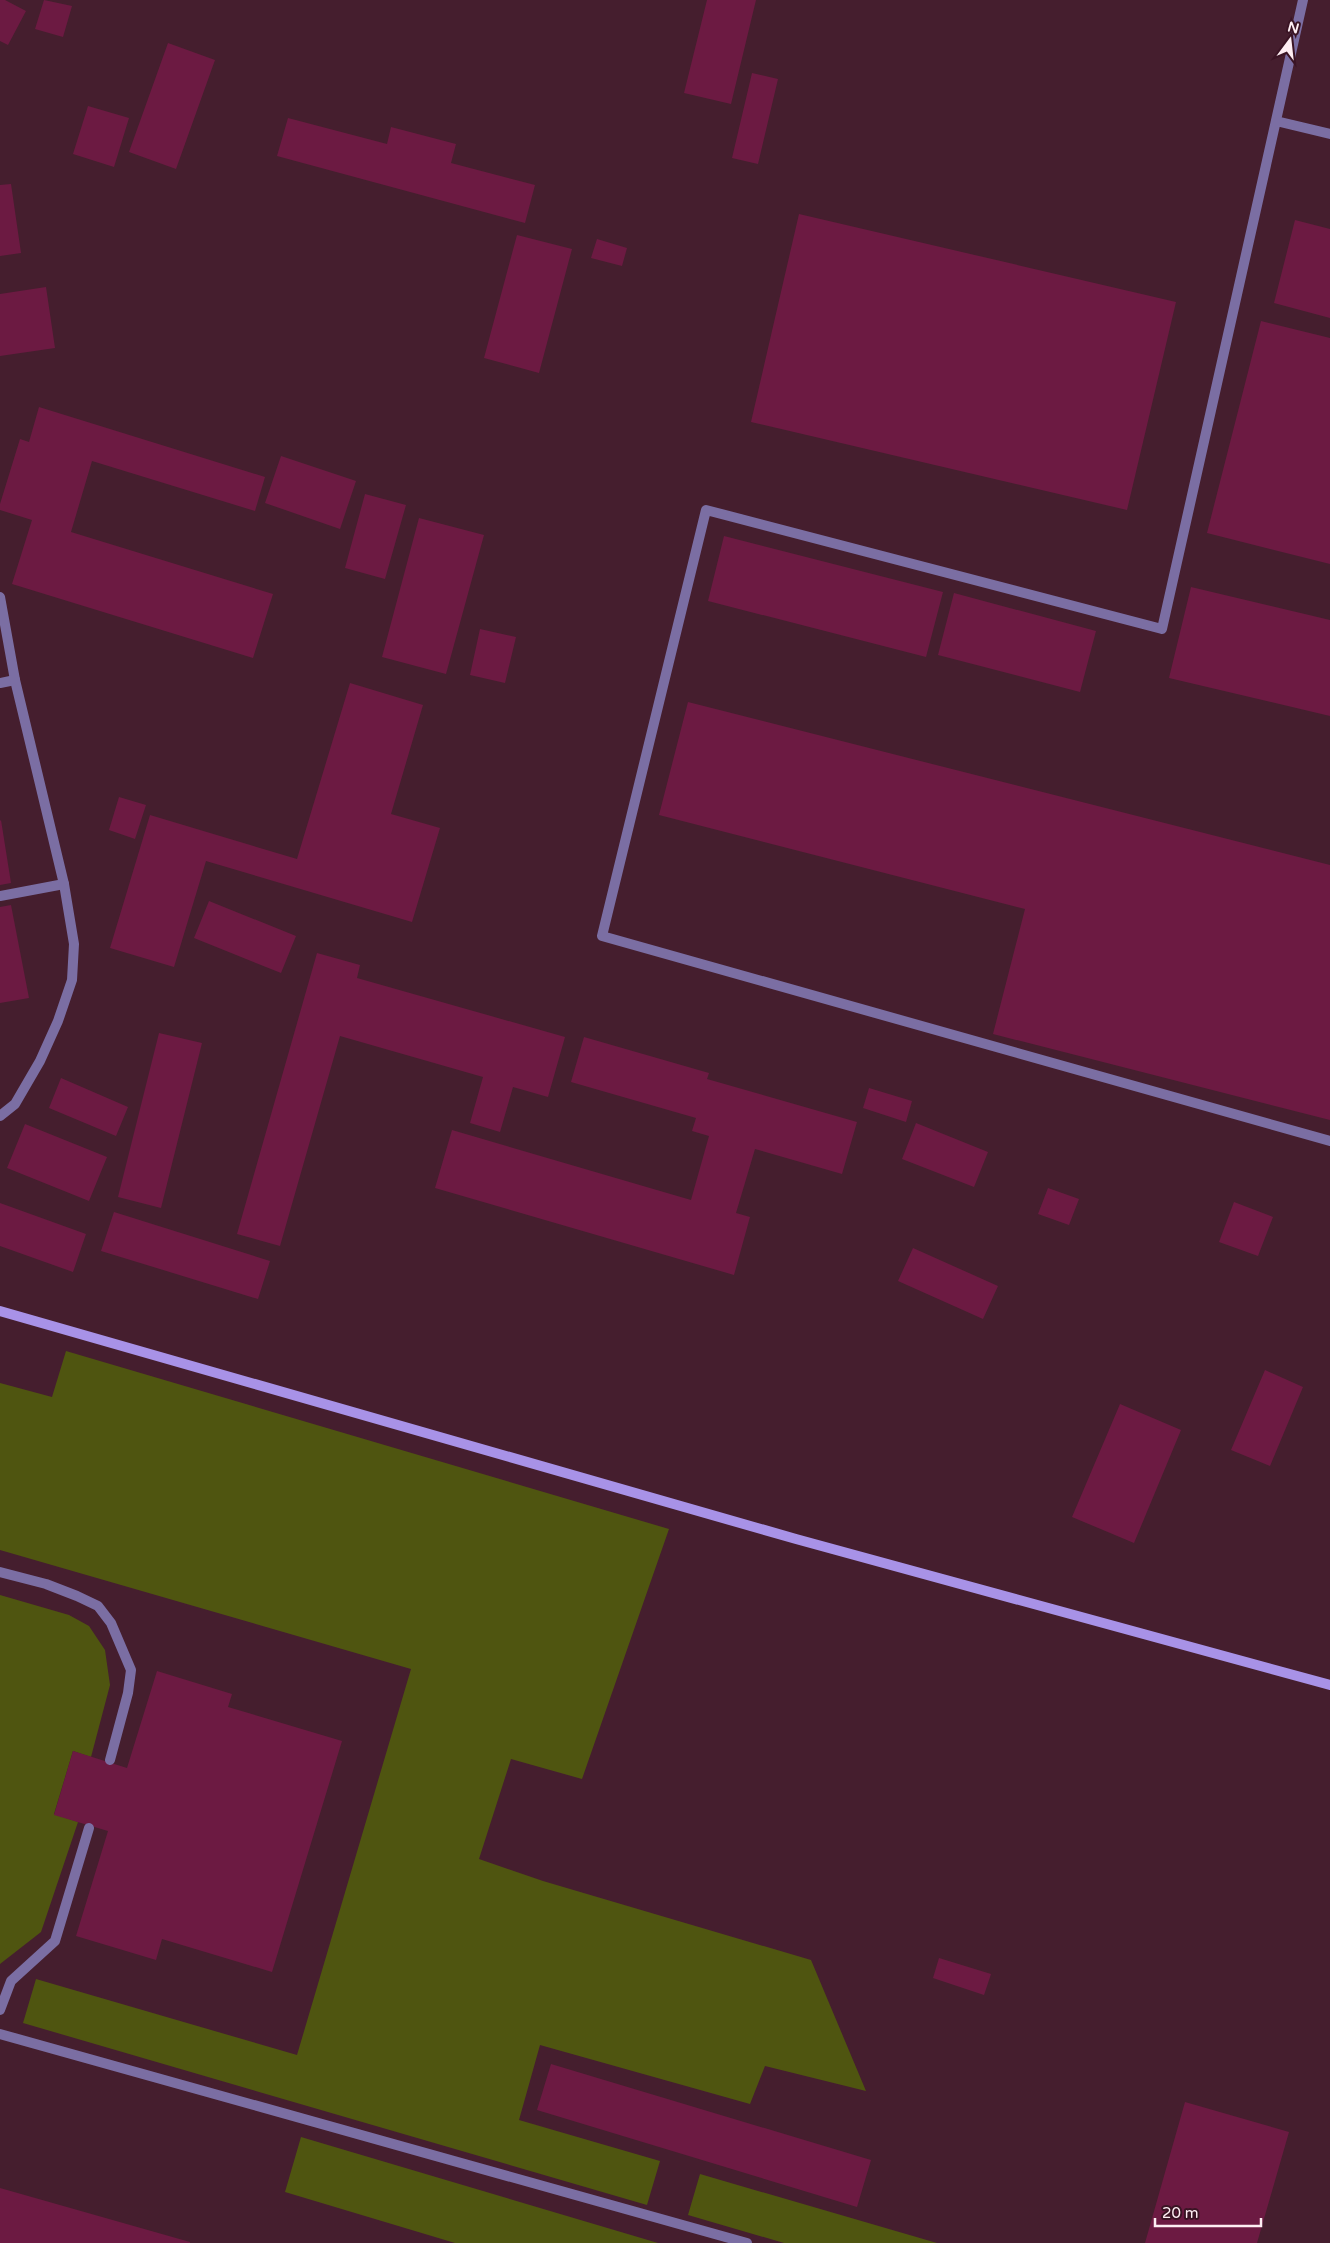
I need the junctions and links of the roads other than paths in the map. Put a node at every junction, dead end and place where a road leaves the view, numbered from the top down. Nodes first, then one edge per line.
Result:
1 (1303, 0) edge
2 (1276, 121) junction
3 (1330, 134) edge
4 (0, 597) edge
5 (15, 680) junction
6 (0, 683) edge
7 (64, 884) junction
8 (0, 896) edge
9 (0, 1116) edge
10 (1330, 1141) edge
11 (0, 1311) edge
12 (0, 1572) edge
13 (1330, 1685) edge
14 (110, 1760) dead end
15 (89, 1828) dead end
16 (0, 2010) edge
17 (0, 2034) edge
18 (747, 2243) edge

1 - 2 street
2 - 3 street
2 - 10 street
4 - 5 street
5 - 6 street
5 - 7 street
7 - 8 street
7 - 9 street
11 - 13 main road
12 - 14 street
15 - 16 street
17 - 18 street

